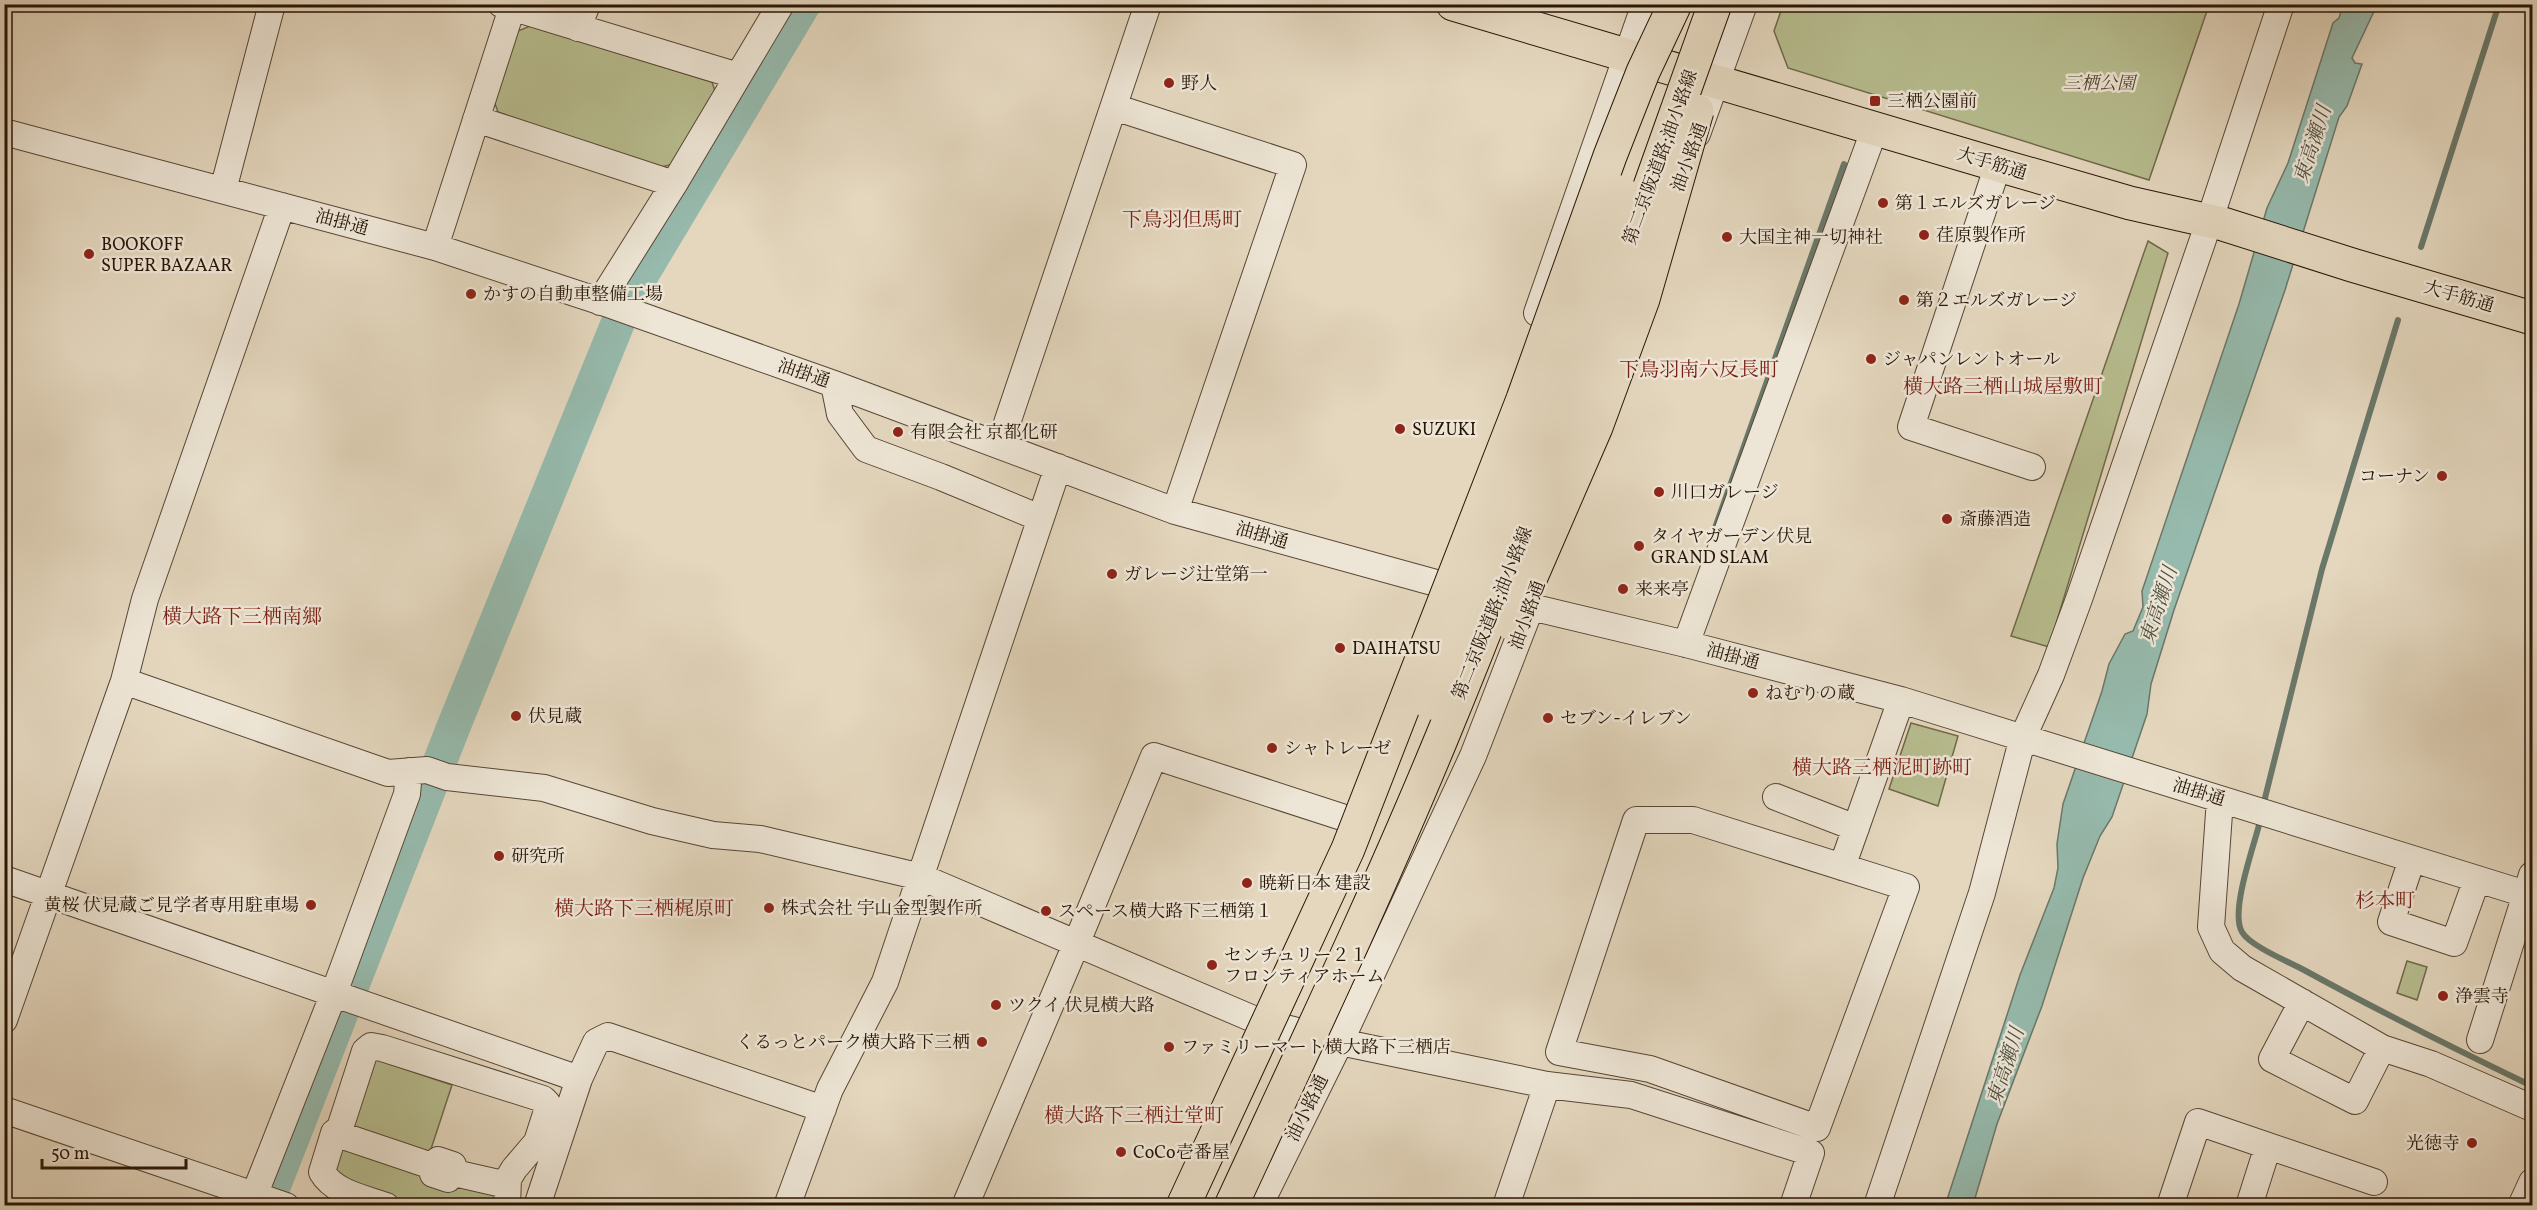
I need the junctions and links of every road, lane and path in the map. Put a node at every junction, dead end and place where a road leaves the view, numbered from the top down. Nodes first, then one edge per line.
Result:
1 (272, 4) edge
2 (781, 4) edge
3 (1148, 4) edge
4 (1453, 4) edge
5 (1645, 4) edge
6 (1675, 4) edge
7 (1686, 4) edge
8 (1715, 4) edge
9 (1723, 4) edge
10 (1744, 4) edge
11 (2281, 4) edge
12 (506, 6) edge
13 (582, 16) edge
14 (1625, 55) junction
15 (738, 76) junction
16 (1717, 81) junction
17 (1114, 106) junction
18 (476, 119) junction
19 (1875, 128) junction
20 (4, 132) edge
21 (1998, 165) junction
22 (674, 184) junction
23 (223, 190) junction
24 (282, 206) junction
25 (2216, 223) junction
26 (435, 247) junction
27 (605, 303) junction
28 (2532, 318) edge
29 (834, 384) junction
30 (1000, 444) junction
31 (1058, 466) junction
32 (2032, 467) dead end
33 (1175, 511) junction
34 (1040, 518) junction
35 (1443, 586) junction
36 (1531, 608) junction
37 (1686, 644) junction
38 (124, 681) junction
39 (1901, 700) junction
40 (2022, 737) junction
41 (428, 773) junction
42 (1776, 797) dead end
43 (2232, 803) junction
44 (1350, 819) junction
45 (1856, 828) junction
46 (2412, 859) junction
47 (1842, 867) junction
48 (921, 877) junction
49 (4, 879) edge
50 (2477, 879) junction
51 (2530, 889) edge
52 (48, 894) junction
53 (1077, 942) junction
54 (334, 993) junction
55 (2302, 1002) junction
56 (384, 1011) junction
57 (4, 1020) edge
58 (1258, 1021) junction
59 (2481, 1040) dead end
60 (1340, 1042) junction
61 (373, 1046) junction
62 (2382, 1048) junction
63 (554, 1071) junction
64 (579, 1079) junction
65 (1547, 1085) junction
66 (553, 1108) junction
67 (2532, 1108) edge
68 (823, 1109) junction
69 (4, 1110) edge
70 (334, 1133) junction
71 (2268, 1146) junction
72 (2374, 1182) dead end
73 (2532, 1182) edge
74 (507, 1195) edge
75 (342, 1198) edge
76 (265, 1201) edge
77 (386, 1206) edge
78 (537, 1206) edge
79 (787, 1206) edge
80 (964, 1206) edge
81 (1177, 1206) edge
82 (1183, 1206) edge
83 (1205, 1206) edge
84 (1232, 1206) edge
85 (1247, 1206) edge
86 (1259, 1206) edge
87 (1506, 1206) edge
88 (1793, 1206) edge
89 (1876, 1206) edge
90 (2170, 1206) edge
91 (2249, 1206) edge
92 (2521, 1206) edge

1 - 23 street
2 - 15 street
3 - 17 street
4 - 14 main road, 大手筋通
5 - 14 street
6 - 82 main road, bridge
7 - 83 main road, 第二京阪道路;油小路線, bridge
8 - 84 main road, 第二京阪道路;油小路線, bridge
9 - 85 main road, bridge
10 - 16 street, 油小路通
11 - 25 street
12 - 13 street
12 - 18 street
13 - 15 street
14 - 16 main road, 大手筋通
14 - 35 street
15 - 22 street
16 - 19 main road, 大手筋通
16 - 36 street, 油小路通
17 - 30 street
17 - 33 street
18 - 22 street
18 - 26 street
19 - 21 main road, 大手筋通
19 - 37 street
20 - 23 street, 油掛通
21 - 25 main road, 大手筋通
21 - 32 street
22 - 27 street
23 - 24 street, 油掛通
24 - 26 street, 油掛通
24 - 38 street
25 - 28 main road, 大手筋通
25 - 40 street
26 - 27 street, 油掛通
27 - 29 street, 油掛通
29 - 30 street, 油掛通
29 - 34 street
30 - 31 street, 油掛通
31 - 33 street, 油掛通
31 - 34 street
33 - 35 street, 油掛通
34 - 48 street
35 - 36 street, 油掛通
35 - 44 street
36 - 37 street, 油掛通
36 - 60 street, 油小路通
37 - 39 street, 油掛通
38 - 41 street
38 - 52 street
39 - 40 street, 油掛通
39 - 45 street
40 - 43 street, 油掛通
40 - 89 street
41 - 48 street
41 - 54 street
42 - 45 street
43 - 46 street, 油掛通
43 - 55 street
44 - 53 street
44 - 58 street
45 - 47 street
46 - 50 street, 油掛通
46 - 50 street
47 - 47 street
48 - 53 street
48 - 68 street
49 - 52 street
50 - 51 street, 油掛通
51 - 59 street
52 - 54 street
52 - 57 street
53 - 58 street
53 - 80 street
54 - 56 street
54 - 76 street
55 - 62 street
55 - 62 street
56 - 61 street
56 - 63 street
58 - 60 street
58 - 81 street
60 - 65 street
60 - 86 street, 油小路通
61 - 66 street
61 - 70 street
62 - 67 street
63 - 64 street
63 - 66 street
64 - 66 street
64 - 68 street
65 - 87 street
65 - 88 street
66 - 74 street
66 - 78 street
68 - 79 street
69 - 76 street
70 - 74 street
70 - 75 street
71 - 72 street
71 - 90 street
71 - 91 street
73 - 92 street
75 - 77 street

